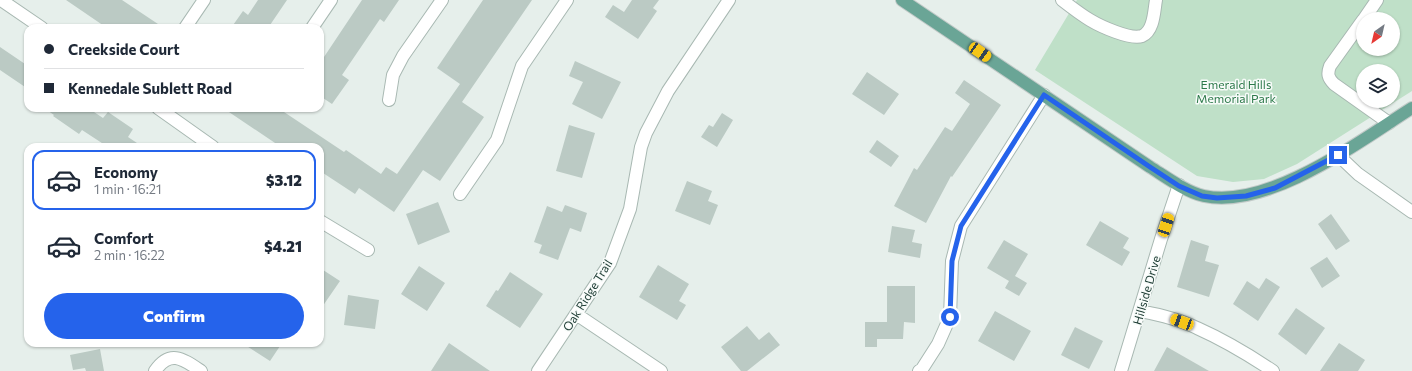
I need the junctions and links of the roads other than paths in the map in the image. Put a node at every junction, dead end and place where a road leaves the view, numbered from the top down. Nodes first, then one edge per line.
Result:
1 (1, 0) edge
2 (204, 0) edge
3 (331, 0) edge
4 (442, 0) edge
5 (567, 0) edge
6 (729, 0) edge
7 (902, 0) edge
8 (1062, 0) edge
9 (1156, 0) edge
10 (1377, 0) edge
11 (1368, 12) edge
12 (36, 24) edge
13 (188, 24) edge
14 (315, 24) edge
15 (1356, 29) edge
16 (1044, 95) junction
17 (389, 100) dead end
18 (1412, 108) edge
19 (164, 112) edge
20 (1389, 123) junction
21 (207, 143) edge
22 (1338, 155) junction
23 (1179, 186) junction
24 (460, 194) dead end
25 (1412, 212) edge
26 (324, 223) edge
27 (368, 250) dead end
28 (1140, 310) junction
29 (576, 314) junction
30 (155, 371) edge
31 (200, 371) edge
32 (538, 371) edge
33 (661, 371) edge
34 (919, 371) edge
35 (1122, 371) edge
36 (1273, 371) edge

1 - 12 street
2 - 13 street
3 - 14 street
4 - 17 street
5 - 24 street
6 - 29 street, Oak Ridge Trail
7 - 16 main road
8 - 9 street
10 - 11 street
15 - 20 street
16 - 23 main road
16 - 34 street
18 - 20 main road
19 - 21 street
20 - 22 main road
22 - 23 main road
22 - 25 street
23 - 28 street, Hillside Drive
26 - 27 street
28 - 35 street, Hillside Drive
28 - 36 street
29 - 32 street, Oak Ridge Trail
29 - 33 street
30 - 31 street

